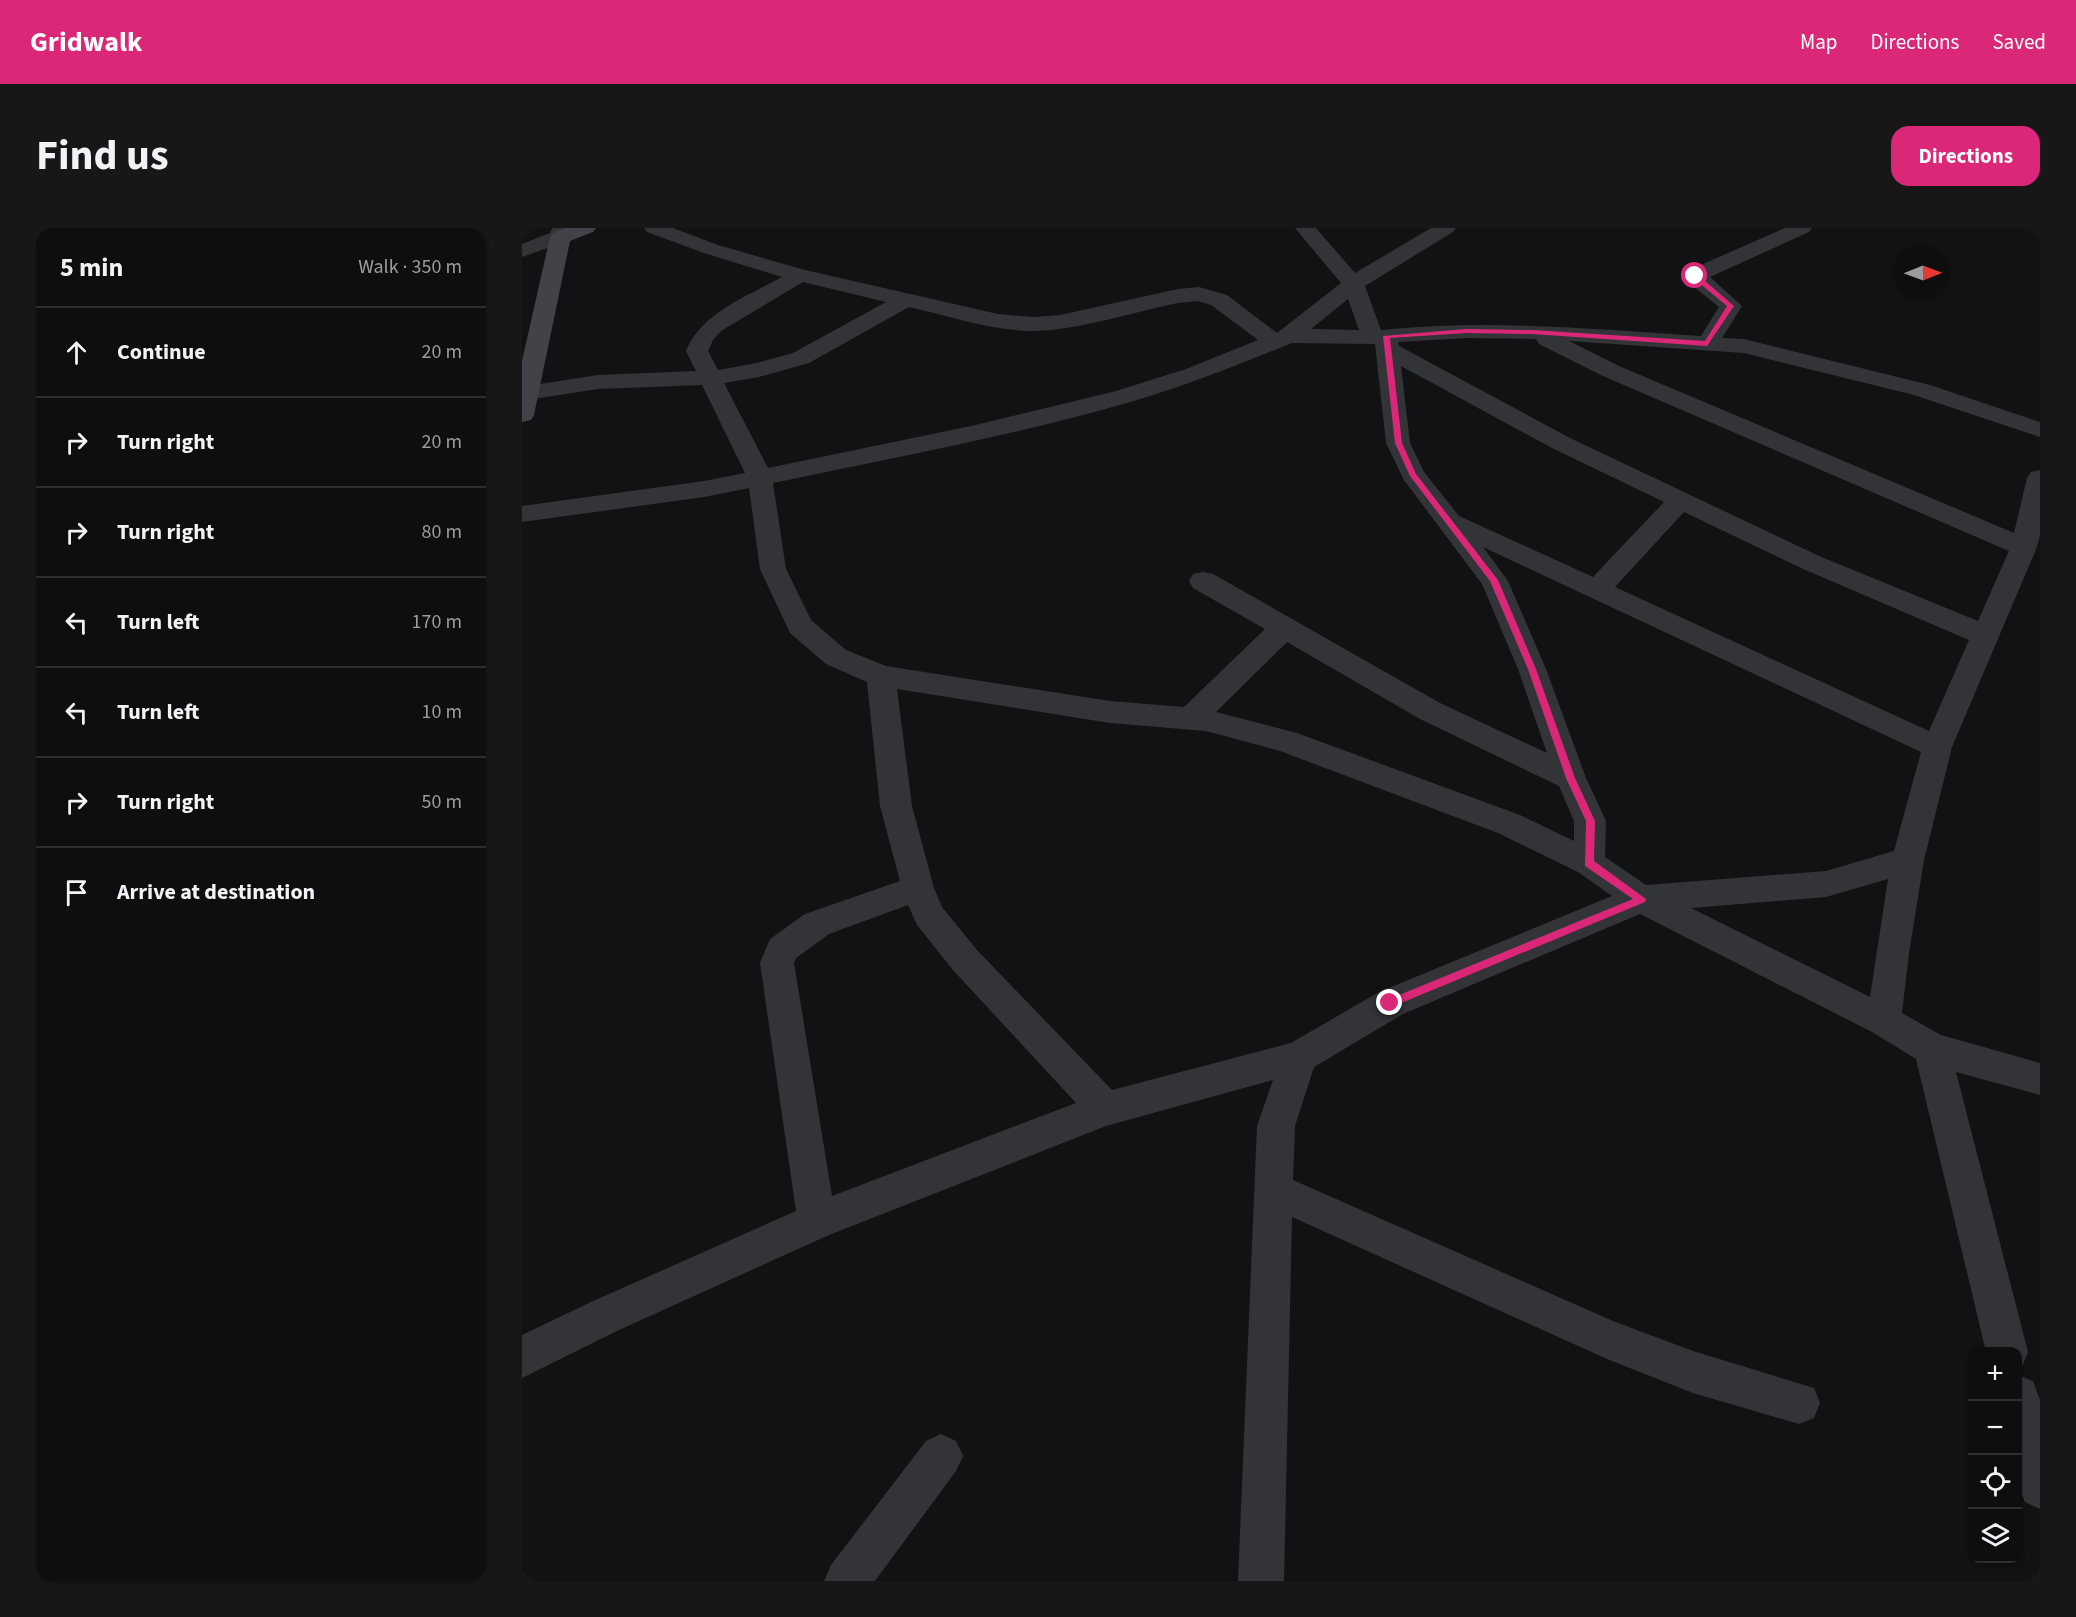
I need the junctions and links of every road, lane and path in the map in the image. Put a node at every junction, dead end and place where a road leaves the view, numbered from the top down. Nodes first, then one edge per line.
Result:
1 (586, 228) edge
2 (654, 228) edge
3 (1305, 228) edge
4 (1446, 228) edge
5 (1802, 228) edge
6 (561, 233) edge
7 (522, 251) edge
8 (800, 275) junction
9 (1353, 285) junction
10 (905, 300) junction
11 (1532, 332) junction
12 (1282, 339) junction
13 (1382, 341) junction
14 (1707, 344) junction
15 (710, 378) junction
16 (524, 404) edge
17 (2040, 430) edge
18 (760, 478) junction
19 (2040, 478) edge
20 (1681, 500) junction
21 (522, 514) edge
22 (1451, 523) junction
23 (2024, 546) junction
24 (1203, 581) dead end
25 (1597, 589) junction
26 (1284, 628) junction
27 (1986, 636) junction
28 (881, 676) junction
29 (1190, 719) junction
30 (1937, 747) junction
31 (1571, 778) junction
32 (1908, 860) junction
33 (1589, 863) junction
34 (918, 888) junction
35 (1641, 899) junction
36 (1884, 1021) junction
37 (1932, 1049) junction
38 (1299, 1058) junction
39 (2040, 1079) edge
40 (1105, 1109) junction
41 (1276, 1191) junction
42 (817, 1221) junction
43 (2006, 1347) edge
44 (522, 1357) edge
45 (2019, 1401) edge
46 (1799, 1403) dead end
47 (941, 1456) dead end
48 (2040, 1487) edge
49 (847, 1581) edge
50 (1261, 1581) edge

1 - 6 street
2 - 8 street
3 - 9 street
4 - 9 street
5 - 14 street
6 - 7 street
6 - 16 street
8 - 10 street
8 - 15 street
9 - 12 street
9 - 13 street
10 - 12 street
10 - 15 street
11 - 13 street
11 - 14 street
11 - 23 street
12 - 13 street
12 - 18 street
13 - 20 street
13 - 22 street
14 - 17 street
15 - 16 street
15 - 18 street
18 - 21 street
18 - 28 street
19 - 23 street
20 - 25 street
20 - 27 street
22 - 25 street
22 - 31 street
23 - 27 street
24 - 26 street
25 - 30 street
26 - 29 street
26 - 31 street
27 - 30 street
28 - 29 street
28 - 34 street
29 - 33 street
30 - 32 street
31 - 33 street
32 - 35 street
32 - 36 street
33 - 35 street
34 - 40 street
34 - 42 street
35 - 36 street
35 - 38 street
36 - 37 street
37 - 39 street
37 - 43 street
38 - 40 street
38 - 41 street
40 - 42 street
41 - 46 street
41 - 50 street
42 - 44 street
45 - 48 street
47 - 49 street

